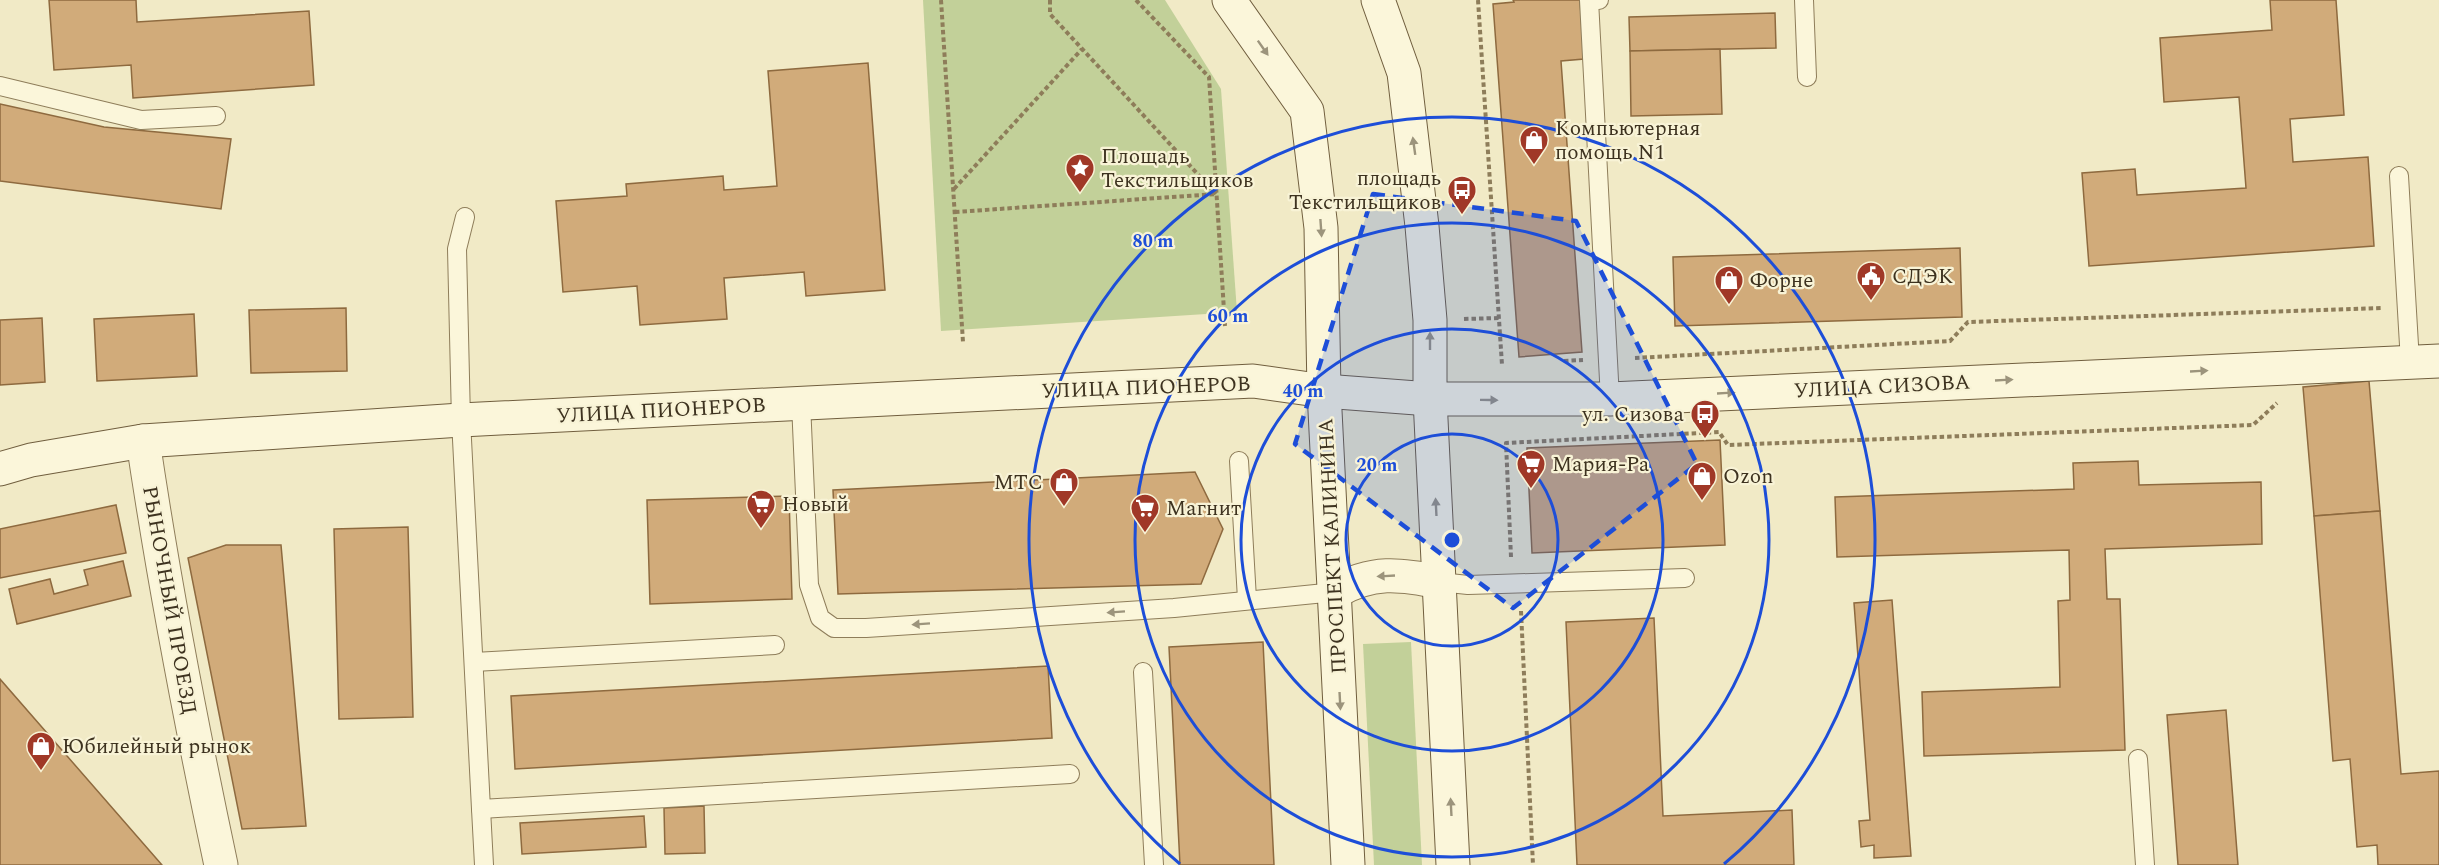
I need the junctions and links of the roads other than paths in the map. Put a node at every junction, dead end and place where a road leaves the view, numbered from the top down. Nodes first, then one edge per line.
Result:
1 (1229, 0) edge
2 (1378, 0) edge
3 (1599, 0) edge
4 (1804, 0) edge
5 (1807, 77) dead end
6 (0, 86) edge
7 (216, 116) dead end
8 (2399, 176) dead end
9 (465, 217) dead end
10 (2424, 361) edge
11 (1324, 391) junction
12 (1430, 399) junction
13 (1610, 399) junction
14 (801, 403) junction
15 (461, 420) junction
16 (142, 441) junction
17 (1239, 462) dead end
18 (0, 469) edge
19 (1685, 578) dead end
20 (1440, 582) junction
21 (1335, 592) junction
22 (1247, 599) junction
23 (775, 645) dead end
24 (474, 662) junction
25 (1143, 672) dead end
26 (2138, 759) dead end
27 (1070, 774) dead end
28 (481, 808) junction
29 (221, 865) edge
30 (484, 865) edge
31 (1154, 865) edge
32 (1348, 865) edge
33 (1453, 865) edge
34 (2145, 865) edge

1 -> 11 main road, ПРОСПЕКТ КАЛИНИНА
12 -> 2 main road
3 - 13 lane
4 - 5 lane
6 - 7 lane
8 - 10 lane
9 - 15 lane
13 -> 10 main road, УЛИЦА СИЗОВА
11 - 12 main road, УЛИЦА СИЗОВА
11 - 14 main road, УЛИЦА ПИОНЕРОВ
11 - 21 main road, ПРОСПЕКТ КАЛИНИНА
12 -> 13 main road, УЛИЦА СИЗОВА
20 -> 12 main road
14 - 15 main road, УЛИЦА ПИОНЕРОВ
22 -> 14 lane
15 - 16 main road, УЛИЦА ПИОНЕРОВ
15 - 24 lane
16 - 18 main road, УЛИЦА ПИОНЕРОВ
16 - 29 main road, РЫНОЧНЫЙ ПРОЕЗД
17 - 22 lane
19 - 20 lane
20 -> 21 main road
33 -> 20 main road
21 - 22 lane
21 -> 32 main road, ПРОСПЕКТ КАЛИНИНА
23 - 24 lane
24 - 28 lane
25 - 31 lane
26 - 34 lane
27 - 28 lane
28 - 30 lane

